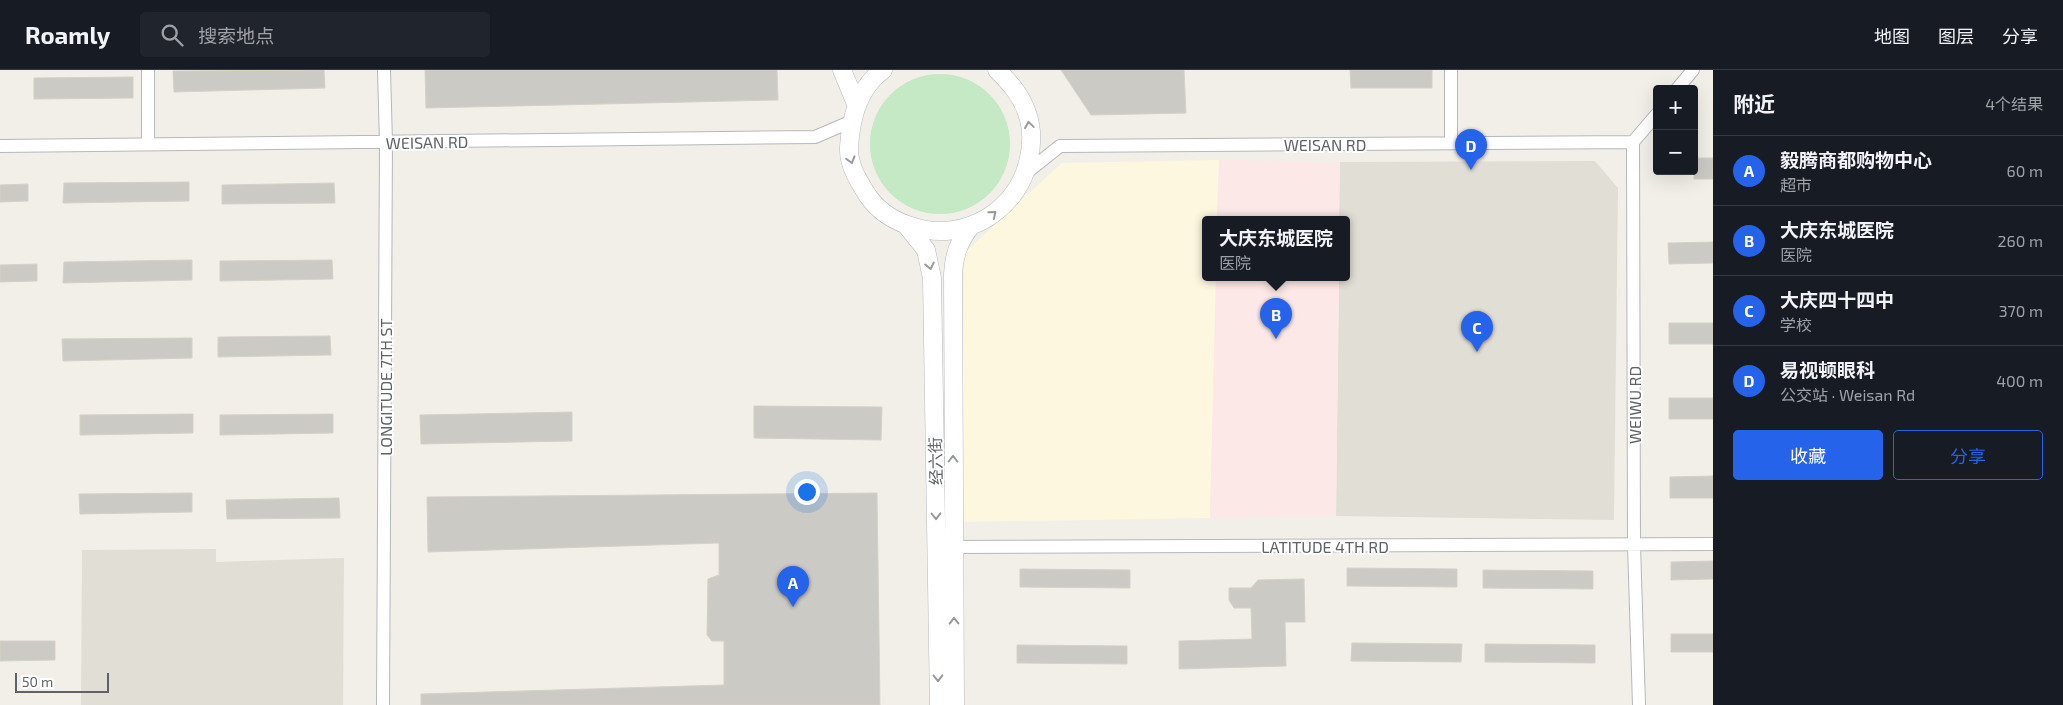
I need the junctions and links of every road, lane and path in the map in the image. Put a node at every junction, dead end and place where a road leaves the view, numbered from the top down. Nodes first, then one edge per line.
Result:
1 (148, 70) edge
2 (384, 70) edge
3 (842, 70) edge
4 (883, 70) edge
5 (996, 70) edge
6 (1451, 70) edge
7 (1693, 70) edge
8 (1680, 85) edge
9 (854, 114) junction
10 (1653, 119) edge
11 (1633, 142) junction
12 (386, 143) junction
13 (1451, 143) junction
14 (148, 144) junction
15 (0, 146) edge
16 (1026, 173) junction
17 (906, 225) junction
18 (971, 226) junction
19 (1713, 544) edge
20 (1634, 545) junction
21 (945, 547) junction
22 (383, 705) edge
23 (939, 705) edge
24 (955, 705) edge
25 (1639, 705) edge

1 - 14 street
2 - 12 street, LONGITUDE 7TH ST
3 - 9 main road
4 - 9 main road
16 -> 5 main road
6 - 13 street
7 - 8 street
9 - 12 street, WEISAN RD
9 -> 17 main road
10 - 11 street
11 - 13 street, WEISAN RD
11 - 20 street, WEIWU RD
12 - 14 street, WEISAN RD
12 - 22 street, LONGITUDE 7TH ST
13 - 16 street, WEISAN RD
14 - 15 street, WEISAN RD
18 -> 16 main road
17 - 18 main road
17 -> 21 main road, 经六街
21 -> 18 main road, 经六街
19 - 20 street, LATITUDE 4TH RD
20 - 21 street, LATITUDE 4TH RD
20 - 25 street, WEIWU RD
21 -> 23 main road, 经六街
24 -> 21 main road, 经六街

